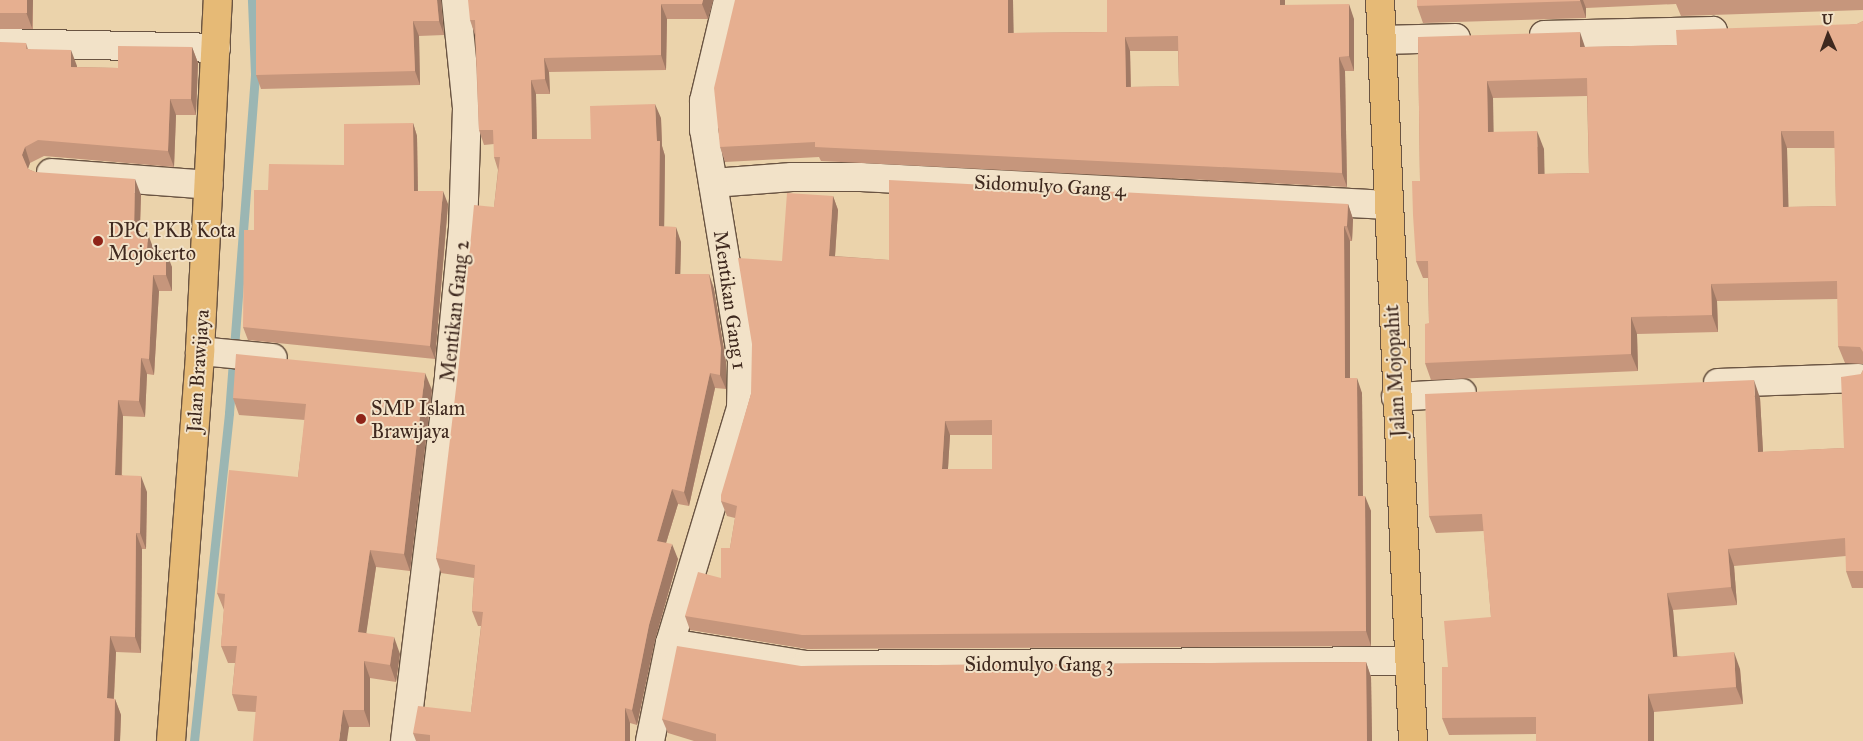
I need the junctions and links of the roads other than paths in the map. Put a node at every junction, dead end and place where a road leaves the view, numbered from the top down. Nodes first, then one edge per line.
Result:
1 (218, 0) edge
2 (456, 0) edge
3 (728, 0) edge
4 (1380, 0) edge
5 (1735, 30) edge
6 (1519, 36) edge
7 (1479, 37) edge
8 (1382, 40) junction
9 (0, 43) edge
10 (216, 48) junction
11 (43, 172) edge
12 (713, 183) junction
13 (209, 184) junction
14 (1388, 205) junction
15 (212, 352) junction
16 (295, 360) edge
17 (420, 373) edge
18 (450, 376) junction
19 (1858, 378) edge
20 (1690, 384) edge
21 (1492, 392) edge
22 (1396, 396) junction
23 (670, 644) junction
24 (1409, 661) junction
25 (171, 741) edge
26 (405, 741) edge
27 (650, 741) edge
28 (1413, 741) edge

1 - 10 main road, Jalan Brawijaya
2 - 18 street, Mentikan Gang 2
3 - 12 street, Mentikan Gang 1
4 - 8 main road, Jalan Mojopahit
5 - 6 street
7 - 8 street
8 - 14 main road, Jalan Mojopahit
9 - 10 street
10 - 13 main road, Jalan Brawijaya
11 - 13 street
12 - 14 street, Sidomulyo Gang 4
12 - 23 street, Mentikan Gang 1
13 - 15 main road, Jalan Brawijaya
14 - 22 main road, Jalan Mojopahit
15 - 16 street
15 - 25 main road, Jalan Brawijaya
17 - 18 street
18 - 26 street, Mentikan Gang 2
19 - 20 street
21 - 22 street
22 - 24 main road, Jalan Mojopahit
23 - 24 street, Sidomulyo Gang 3
23 - 27 street, Mentikan Gang 1
24 - 28 main road, Jalan Mojopahit

